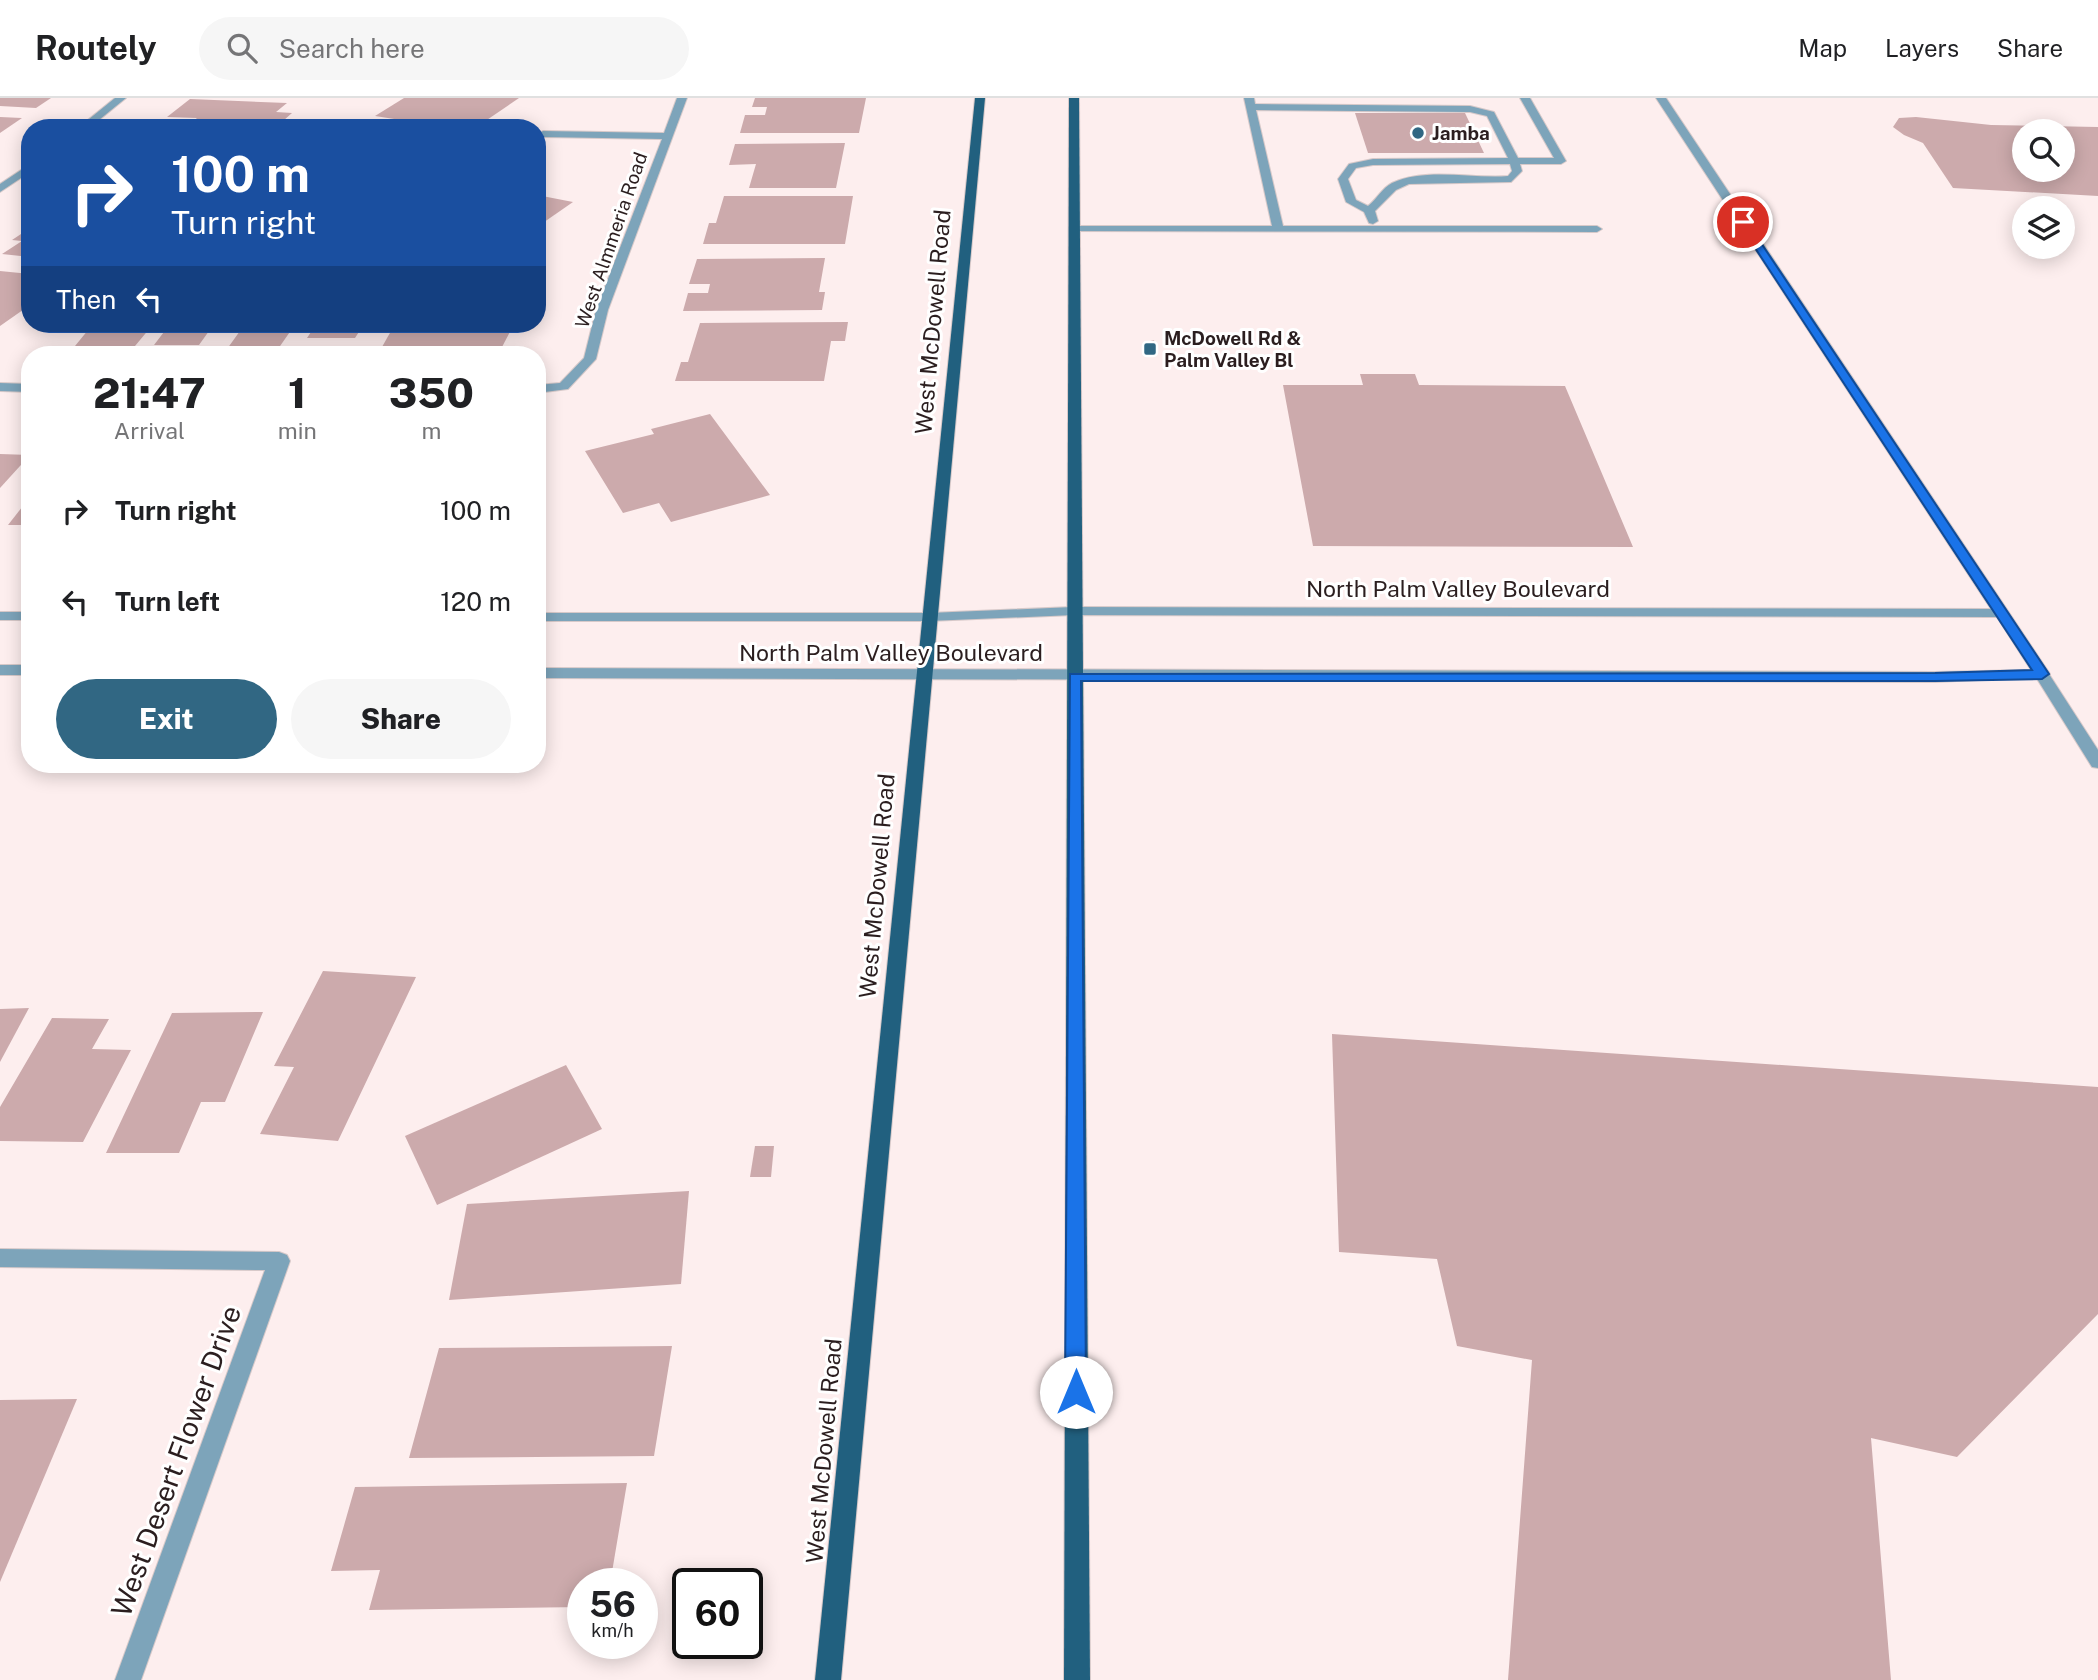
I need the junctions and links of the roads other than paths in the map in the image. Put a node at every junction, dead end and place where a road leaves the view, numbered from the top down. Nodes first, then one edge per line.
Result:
1 (121, 98) edge
2 (682, 98) edge
3 (980, 98) edge
4 (1074, 98) edge
5 (1525, 98) edge
6 (1661, 98) edge
7 (1250, 103) edge
8 (94, 119) edge
9 (546, 134) edge
10 (667, 136) junction
11 (1514, 162) junction
12 (21, 174) edge
13 (0, 189) edge
14 (1369, 210) junction
15 (1074, 229) junction
16 (1278, 229) junction
17 (1376, 229) junction
18 (1597, 229) dead end
19 (0, 387) edge
20 (21, 388) edge
21 (546, 388) edge
22 (1073, 611) junction
23 (2001, 613) junction
24 (0, 616) edge
25 (21, 616) edge
26 (546, 617) edge
27 (929, 617) junction
28 (0, 670) edge
29 (21, 670) edge
30 (546, 673) edge
31 (2042, 674) junction
32 (926, 675) junction
33 (1074, 677) junction
34 (2098, 763) edge
35 (0, 1258) edge
36 (128, 1680) edge
37 (828, 1680) edge
38 (1077, 1680) edge

1 - 8 street
2 - 10 street, West Almmeria Road
3 - 27 main road, West McDowell Road
4 - 15 main road
5 - 11 street
6 - 23 street
7 - 11 street
7 - 16 street
9 - 10 street
10 - 21 street, West Almmeria Road
11 - 14 street
11 - 14 street
12 - 13 street
14 - 17 street
15 - 16 street
15 - 22 main road
16 - 17 street
17 - 18 street
19 - 20 street
22 - 23 street, North Palm Valley Boulevard
22 - 27 street, North Palm Valley Boulevard
22 - 33 main road
23 - 31 street
24 - 25 street
26 - 27 street, North Palm Valley Boulevard
27 - 32 main road, West McDowell Road
28 - 29 street
30 - 32 street, North Palm Valley Boulevard
31 - 33 street, North Palm Valley Boulevard
31 - 34 street
32 - 33 street, North Palm Valley Boulevard
32 - 37 main road, West McDowell Road
33 - 38 main road
35 - 36 street, West Desert Flower Drive

